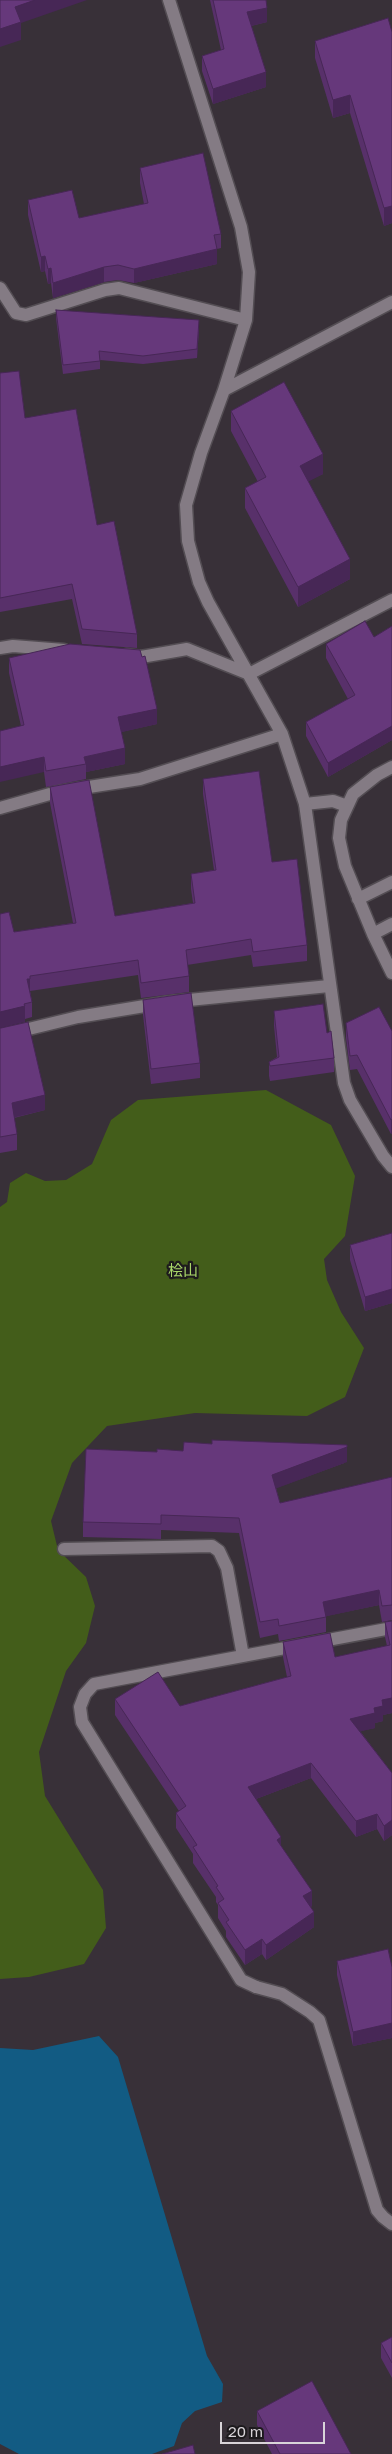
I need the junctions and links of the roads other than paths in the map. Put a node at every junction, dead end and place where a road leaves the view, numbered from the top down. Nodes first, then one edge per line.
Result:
1 (169, 0) edge
2 (0, 288) edge
3 (392, 302) edge
4 (246, 320) junction
5 (224, 390) junction
6 (392, 600) edge
7 (0, 648) edge
8 (72, 651) edge
9 (112, 654) edge
10 (249, 674) junction
11 (282, 734) junction
12 (392, 767) edge
13 (305, 804) junction
14 (347, 806) junction
15 (0, 808) edge
16 (392, 882) edge
17 (358, 899) junction
18 (392, 924) edge
19 (373, 934) junction
20 (392, 973) edge
21 (329, 986) junction
22 (0, 1036) edge
23 (392, 1167) edge
24 (64, 1549) dead end
25 (392, 1628) edge
26 (243, 1656) junction
27 (392, 2224) edge

1 - 4 street
2 - 4 street
3 - 5 street
4 - 5 street
5 - 10 street
6 - 10 street
7 - 8 street
9 - 10 street
10 - 11 street
11 - 13 street
11 - 15 street
12 - 14 street
13 - 14 street
13 - 21 street
14 - 17 street
16 - 17 street
17 - 19 street
18 - 19 street
19 - 20 street
21 - 22 street
21 - 23 street
24 - 26 street
25 - 26 street
26 - 27 street

